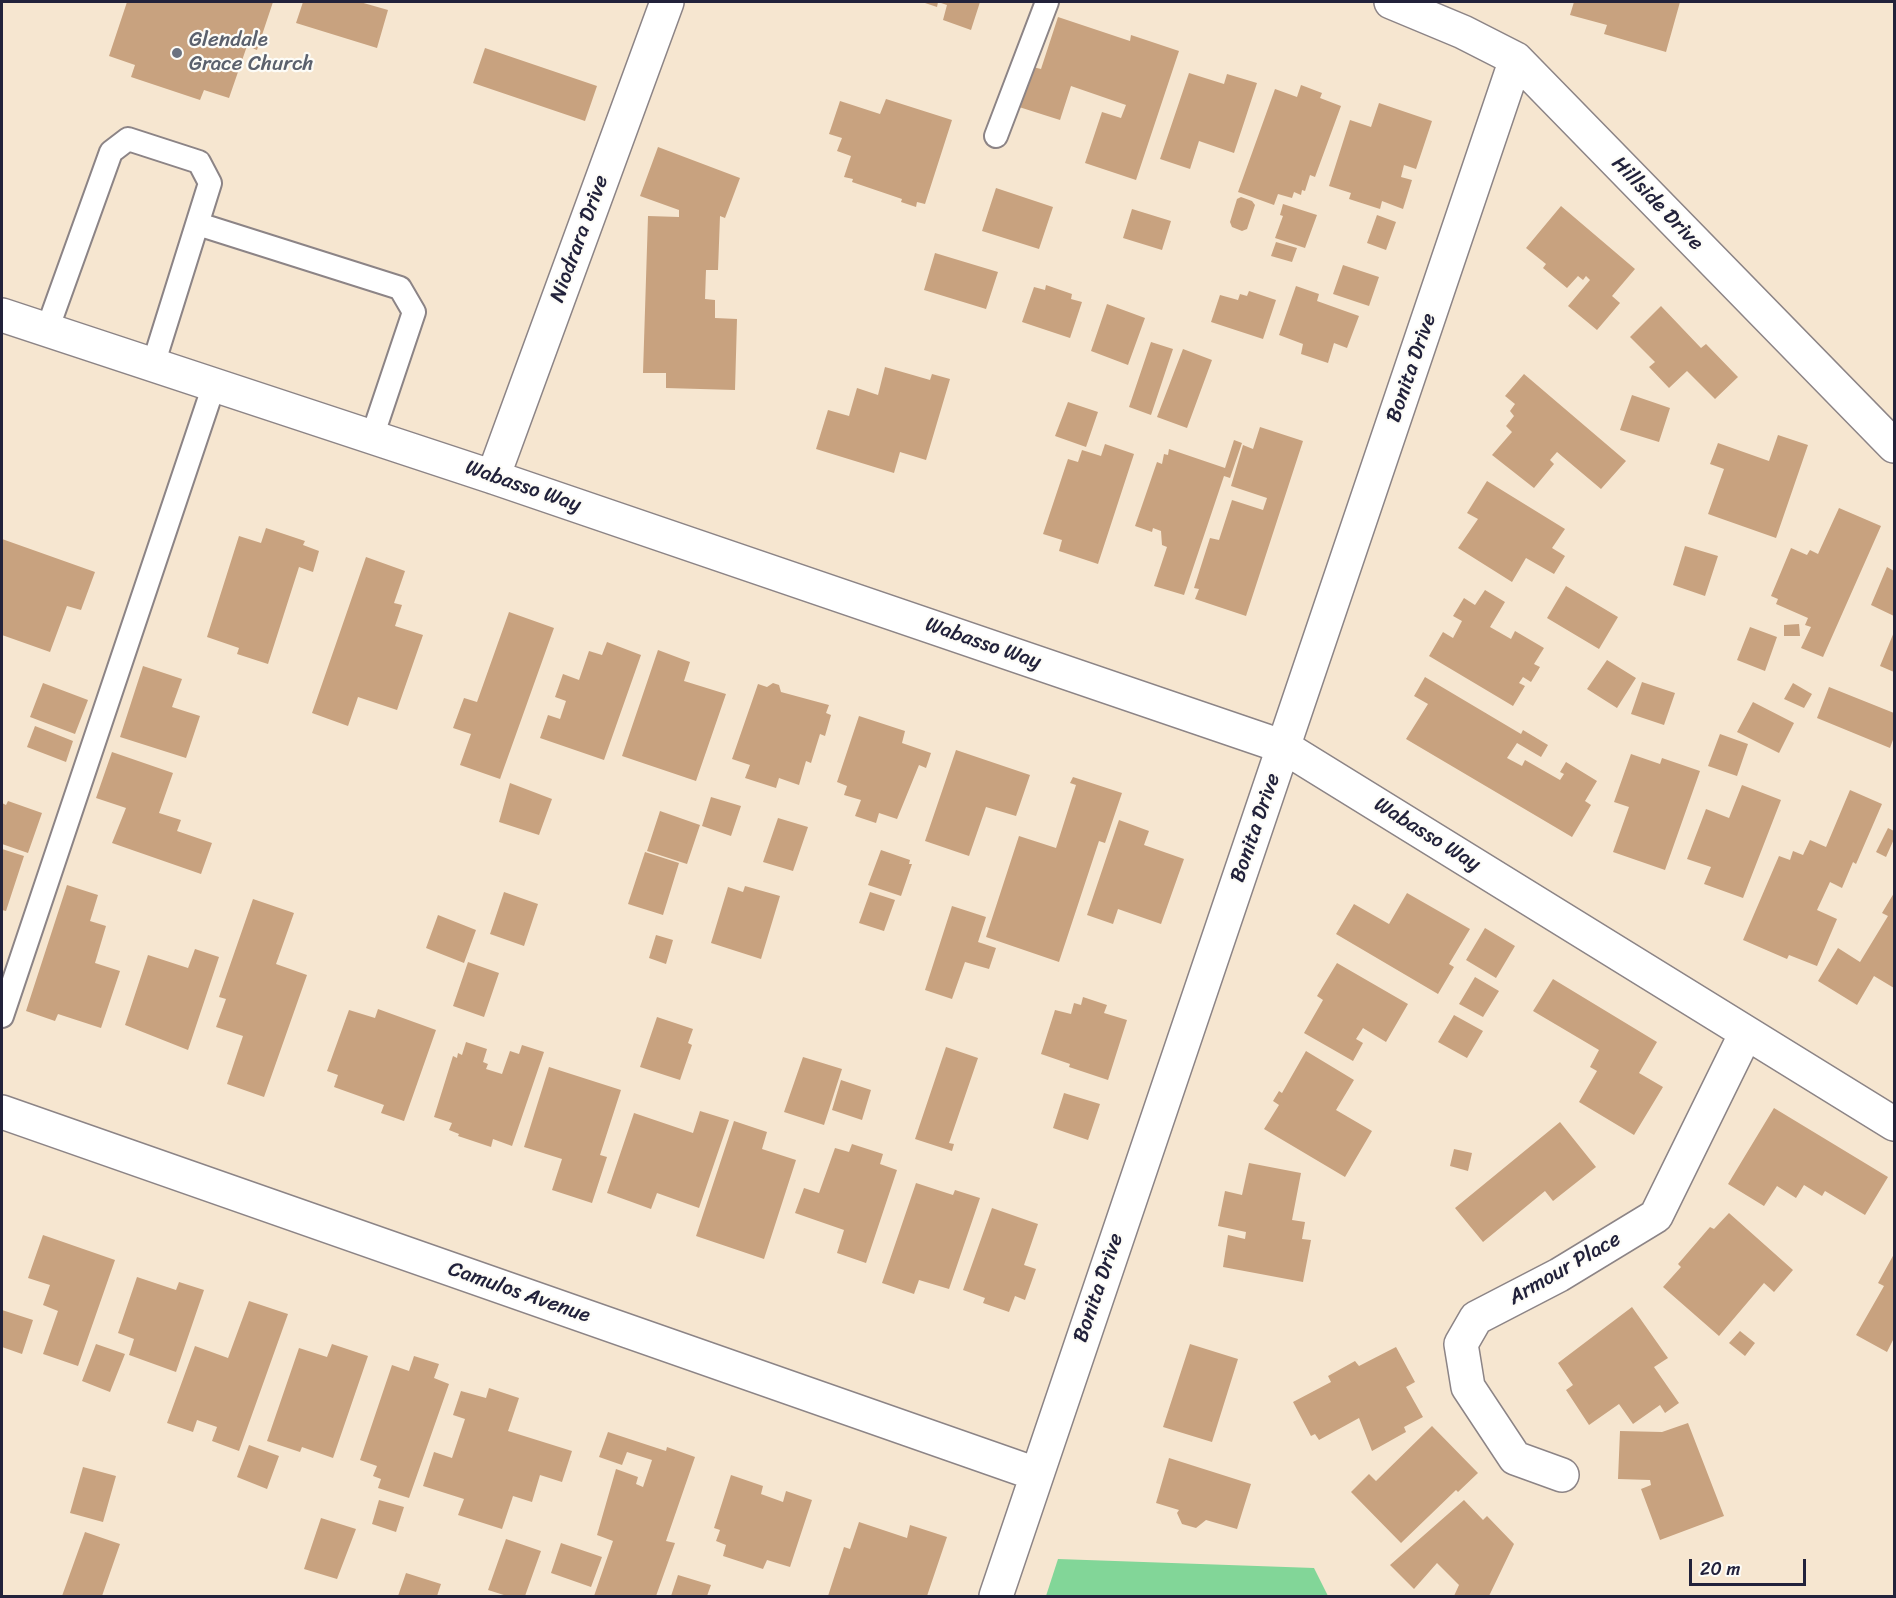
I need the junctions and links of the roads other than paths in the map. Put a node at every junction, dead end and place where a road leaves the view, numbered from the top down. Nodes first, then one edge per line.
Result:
1 (667, 2) edge
2 (1047, 2) edge
3 (1391, 2) edge
4 (1516, 59) junction
5 (996, 136) dead end
6 (198, 224) junction
7 (2, 315) edge
8 (47, 330) junction
9 (153, 365) junction
10 (214, 385) junction
11 (372, 437) junction
12 (1894, 446) edge
13 (493, 477) junction
14 (1284, 747) junction
15 (2, 1016) edge
16 (1746, 1033) junction
17 (2, 1112) edge
18 (1894, 1124) edge
19 (1036, 1474) junction
20 (1562, 1475) dead end
21 (996, 1596) edge

1 - 13 street, Niodrara Drive
2 - 5 lane
3 - 4 street, Hillside Drive
4 - 12 street, Hillside Drive
4 - 14 street, Bonita Drive
6 - 8 lane
6 - 9 lane
6 - 11 lane
7 - 8 street, Wabasso Way
8 - 9 street, Wabasso Way
9 - 10 street, Wabasso Way
10 - 11 street, Wabasso Way
10 - 15 lane
11 - 13 street, Wabasso Way
13 - 14 street, Wabasso Way
14 - 16 street, Wabasso Way
14 - 19 street, Bonita Drive
16 - 18 street, Wabasso Way
16 - 20 street, Armour Place
17 - 19 street, Camulos Avenue
19 - 21 street, Bonita Drive

